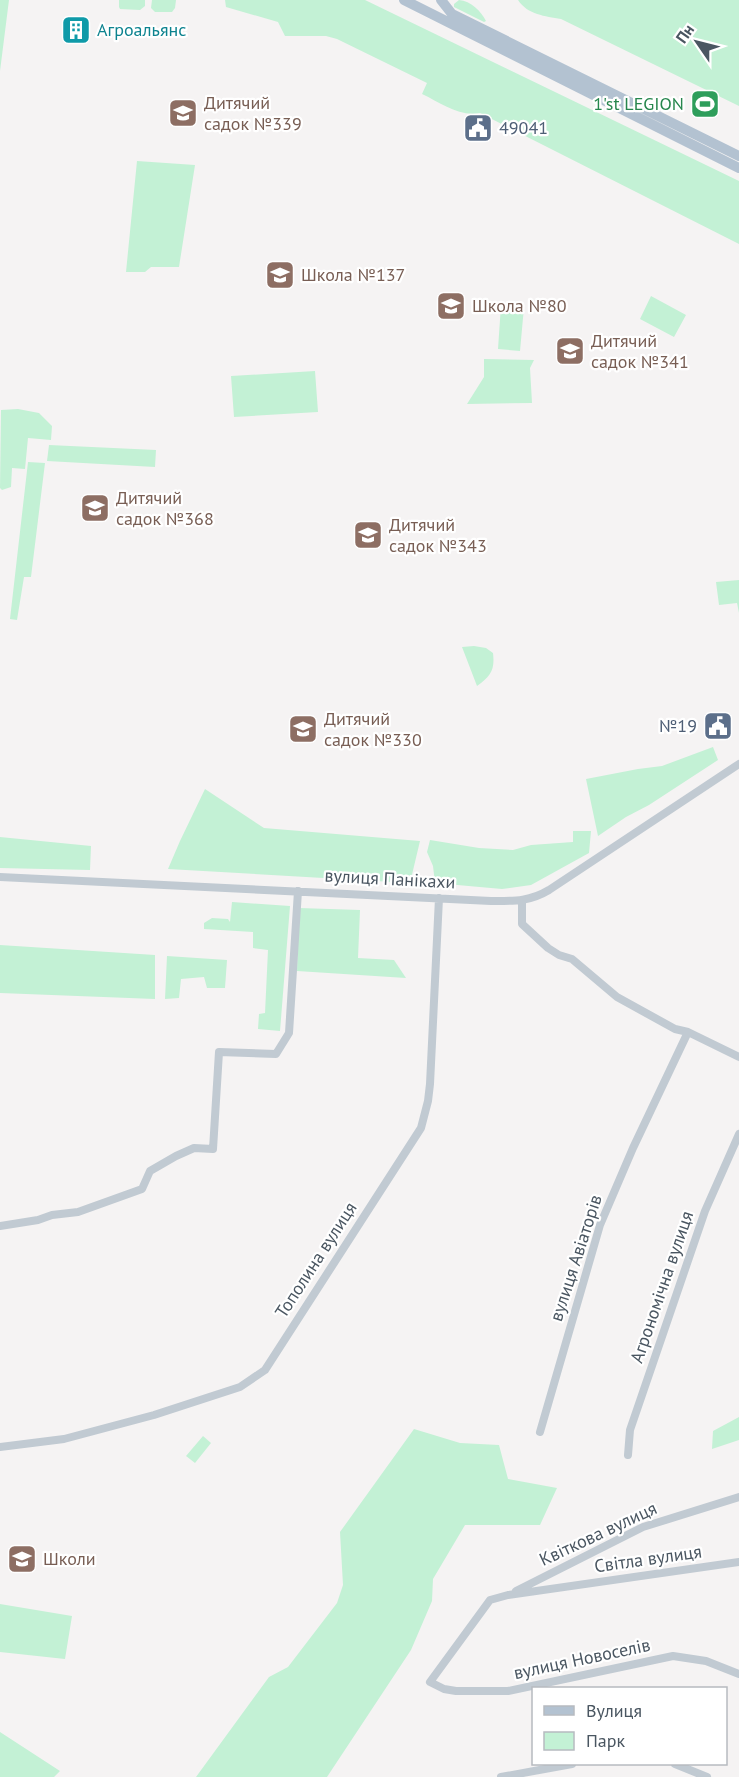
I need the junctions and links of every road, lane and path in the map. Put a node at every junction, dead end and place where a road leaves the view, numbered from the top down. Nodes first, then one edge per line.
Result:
1 (423, 0) edge
2 (441, 0) edge
3 (406, 1) edge
4 (647, 117) junction
5 (739, 156) edge
6 (739, 168) edge
7 (739, 764) edge
8 (0, 877) edge
9 (298, 891) junction
10 (439, 898) junction
11 (522, 900) junction
12 (687, 1032) junction
13 (739, 1058) edge
14 (739, 1134) edge
15 (0, 1226) edge
16 (540, 1432) dead end
17 (0, 1447) edge
18 (628, 1455) dead end
19 (739, 1497) edge
20 (739, 1562) edge
21 (508, 1595) junction
22 (739, 1674) edge
23 (430, 1683) joint
24 (567, 1765) edge
25 (677, 1765) edge
26 (501, 1777) edge
27 (707, 1777) edge

1 - 3 main road
2 - 4 main road
3 - 4 main road
4 - 5 main road
4 - 6 main road
7 - 11 street, вулиця Панікахи
8 - 9 street, вулиця Панікахи
9 - 10 street, вулиця Панікахи
9 - 15 street
10 - 11 street, вулиця Панікахи
10 - 17 street, Тополина вулиця
11 - 12 street
12 - 13 street
12 - 16 street, вулиця Авіаторів
14 - 18 street, Агрономічна вулиця
19 - 21 street, Квіткова вулиця
20 - 21 street, Світла вулиця
21 - 23 street, Світла вулиця
22 - 23 street, вулиця Новоселів
24 - 26 street
25 - 27 street

